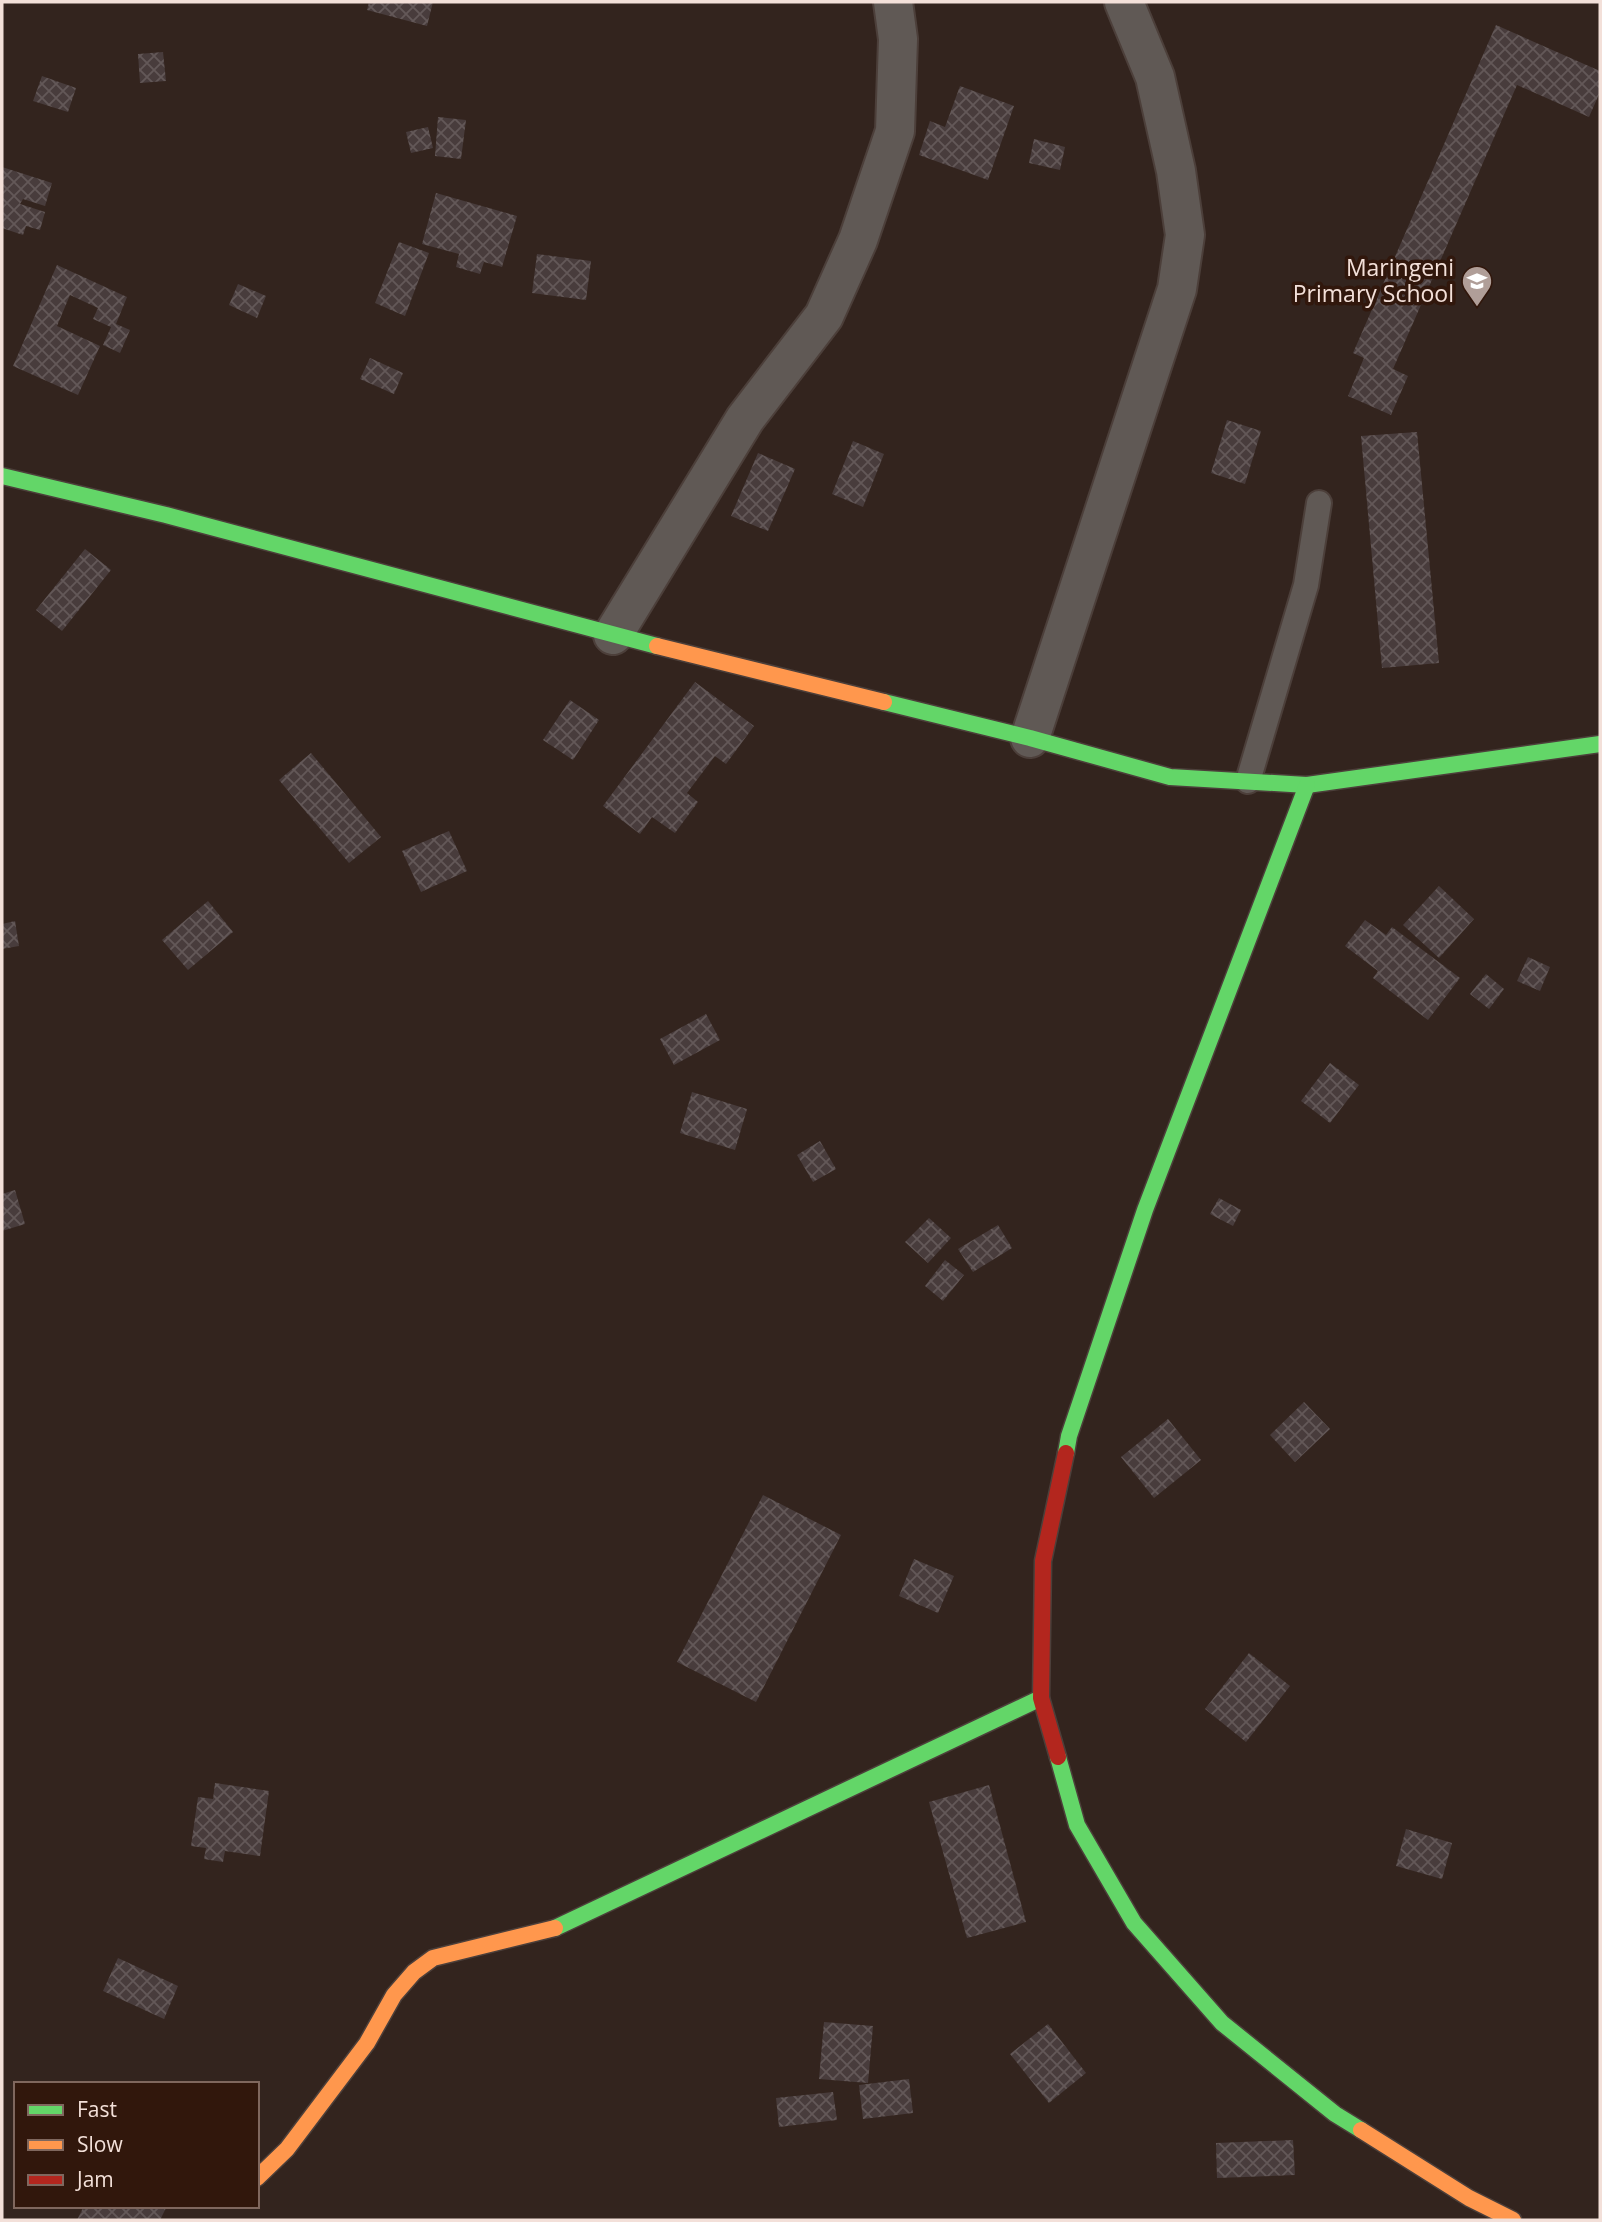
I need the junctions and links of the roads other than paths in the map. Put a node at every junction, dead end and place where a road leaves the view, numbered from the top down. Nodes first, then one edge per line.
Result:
1 (893, 2) edge
2 (1124, 2) edge
3 (2, 476) edge
4 (1319, 503) dead end
5 (613, 635) junction
6 (1030, 738) junction
7 (1600, 744) edge
8 (1248, 782) junction
9 (1307, 785) junction
10 (1041, 1698) junction
11 (259, 2176) edge
12 (1513, 2220) edge

1 - 5 street
2 - 6 street
3 - 5 street
4 - 8 lane
5 - 6 street
6 - 8 street
7 - 9 street
8 - 9 street
9 - 10 street
10 - 11 street
10 - 12 street

